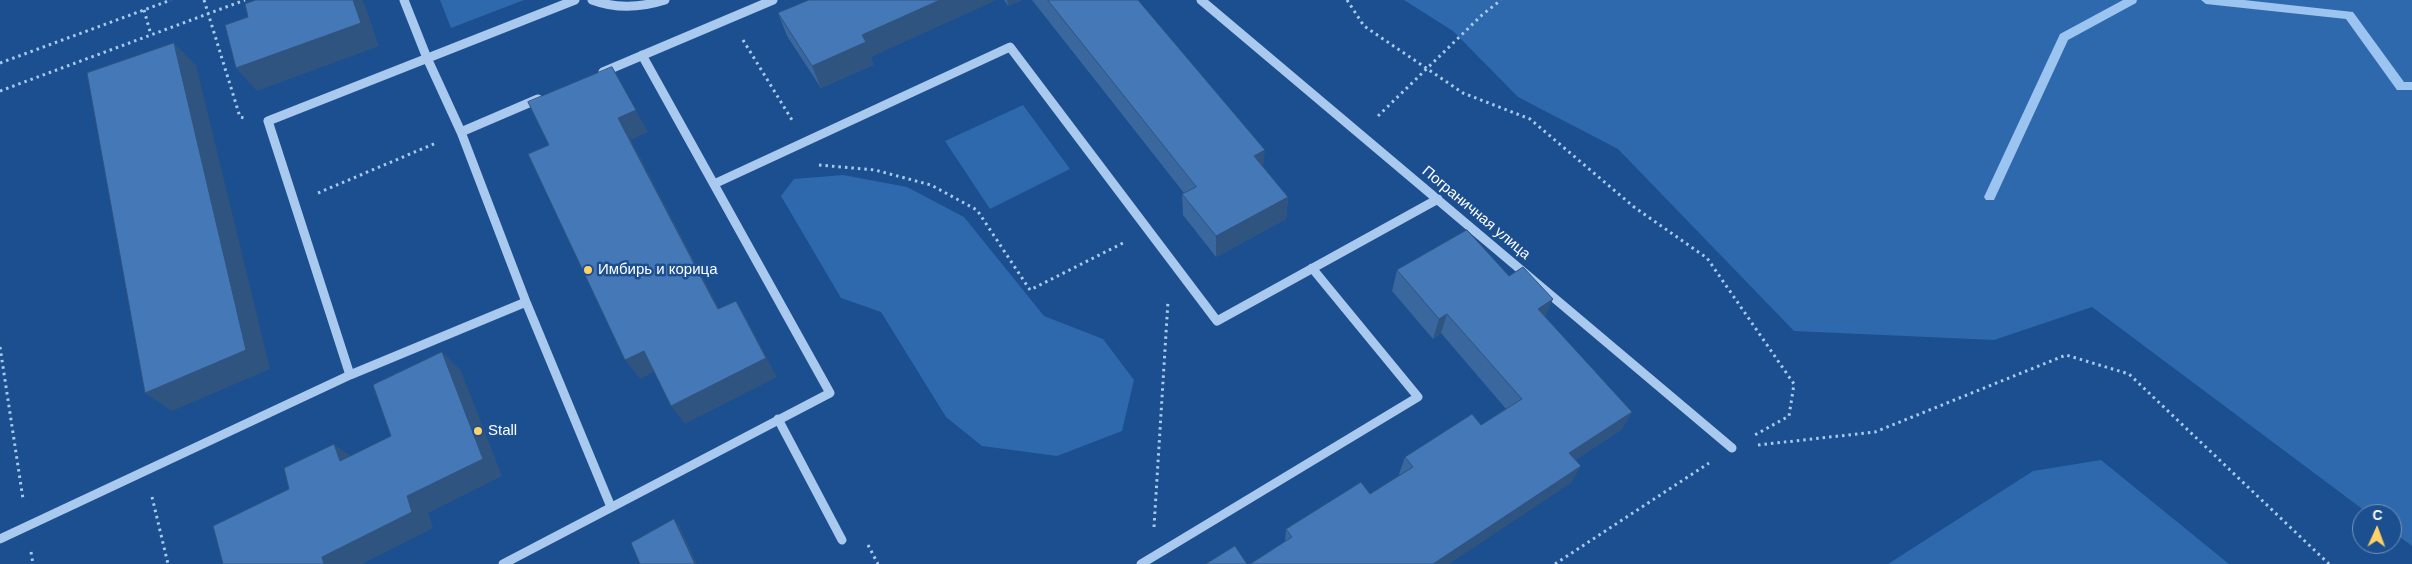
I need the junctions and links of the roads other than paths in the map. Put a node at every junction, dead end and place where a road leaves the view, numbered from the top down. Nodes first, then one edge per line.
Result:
1 (404, 0) edge
2 (575, 0) edge
3 (592, 0) edge
4 (665, 0) edge
5 (773, 0) edge
6 (1201, 0) edge
7 (642, 55) junction
8 (427, 58) junction
9 (597, 74) edge
10 (543, 98) edge
11 (461, 132) junction
12 (714, 184) junction
13 (1438, 198) junction
14 (1312, 268) junction
15 (526, 302) junction
16 (350, 375) junction
17 (778, 419) junction
18 (1732, 448) road end
19 (611, 507) junction
20 (0, 540) edge
21 (842, 540) dead end
22 (503, 564) edge
23 (1141, 564) edge

1 - 8 street
2 - 8 street
3 - 4 street
5 - 7 street
6 - 13 street, Пограничная улица
7 - 9 street
7 - 12 street
8 - 11 street
8 - 16 street
10 - 11 street
11 - 15 street
12 - 14 street
12 - 17 street
13 - 14 street
13 - 18 street, Пограничная улица
14 - 23 street
15 - 16 street
15 - 19 street
16 - 20 street
17 - 19 street
17 - 21 street
19 - 22 street

